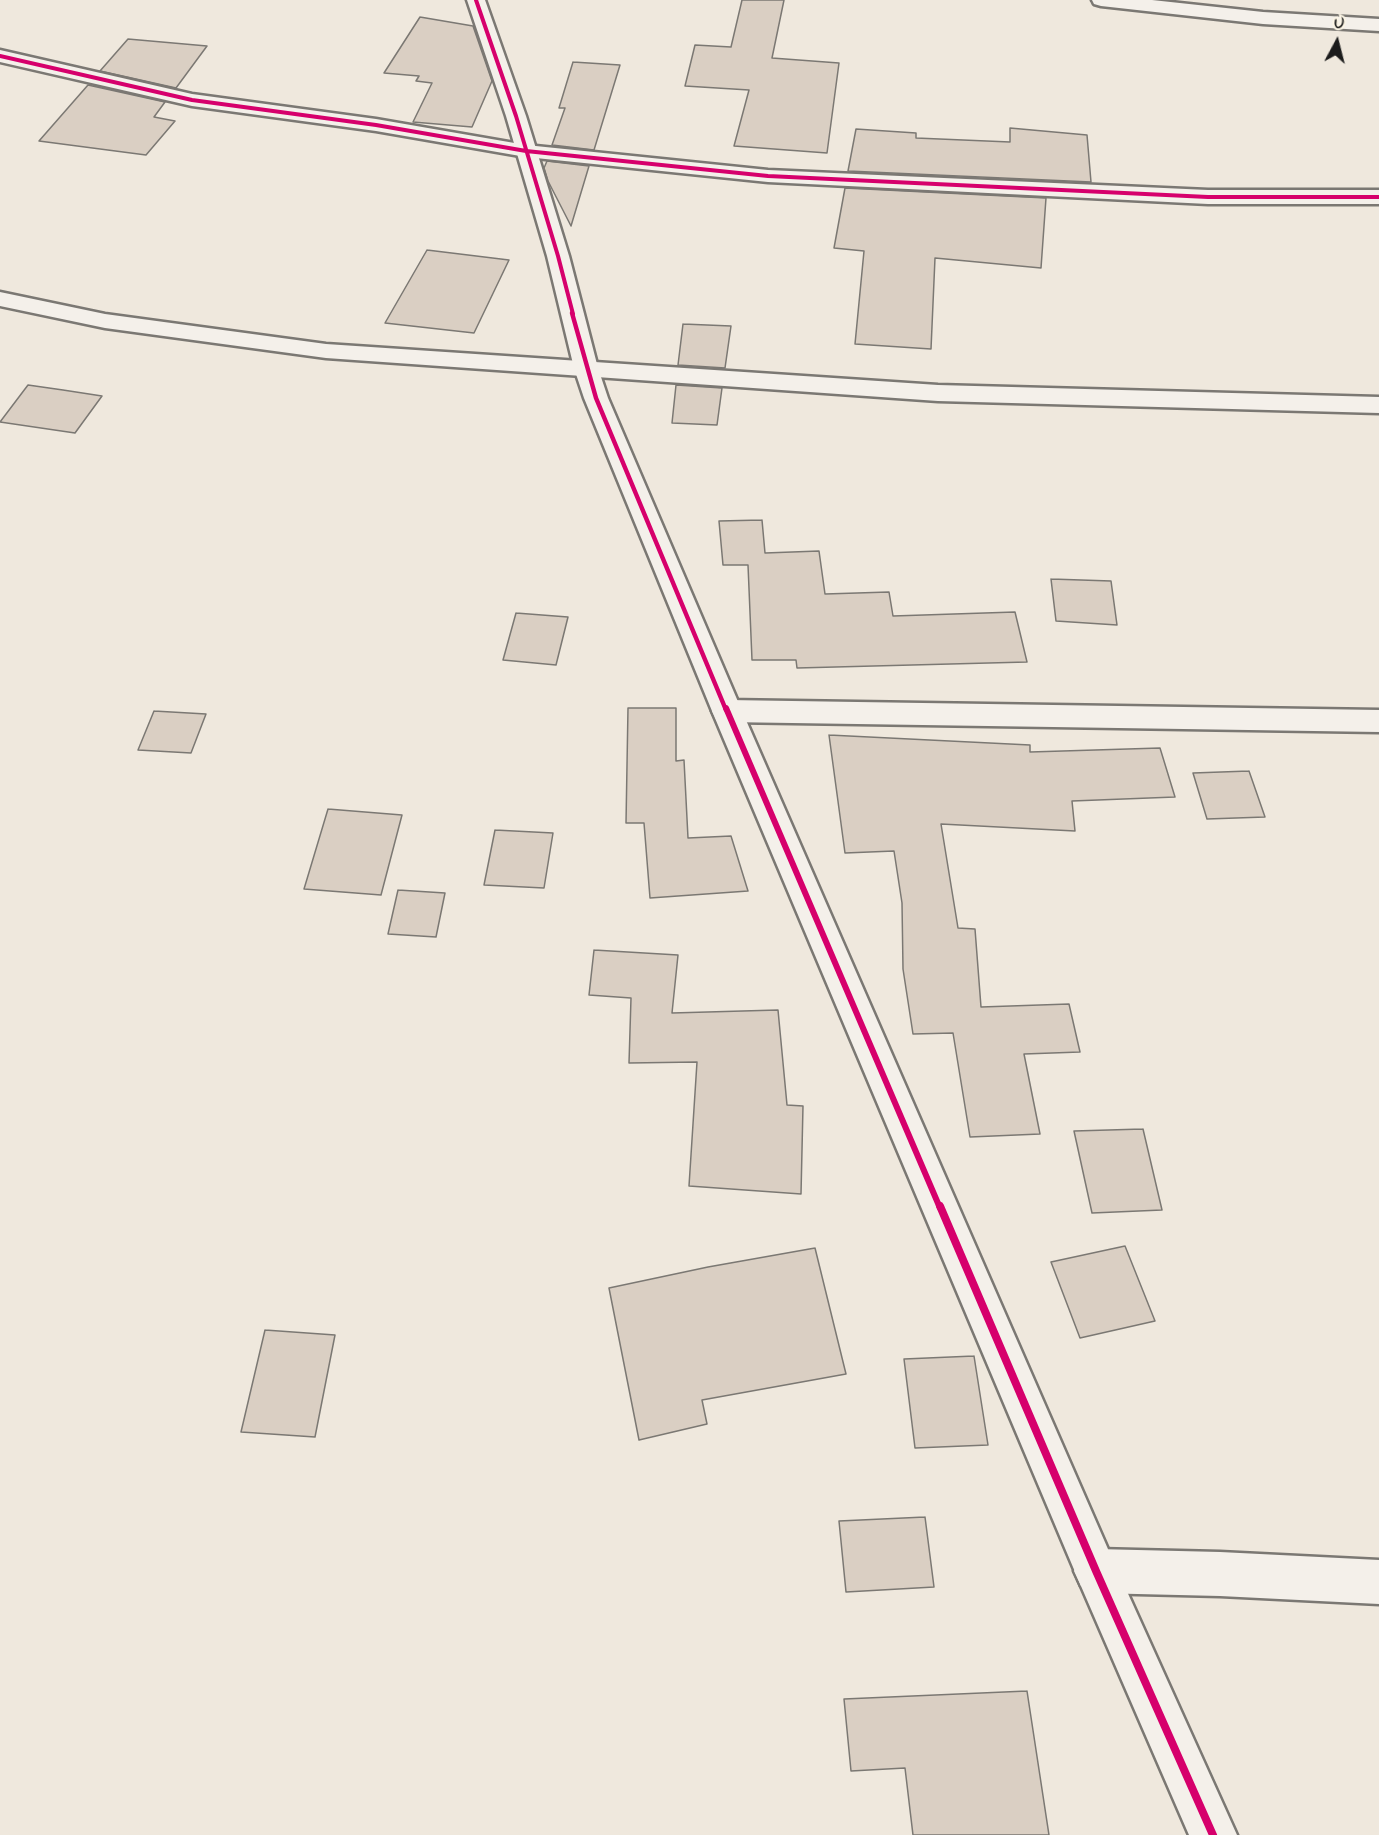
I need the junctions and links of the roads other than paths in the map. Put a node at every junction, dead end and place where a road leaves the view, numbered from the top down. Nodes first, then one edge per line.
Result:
1 (476, 0) edge
2 (1101, 0) edge
3 (1379, 25) edge
4 (0, 56) edge
5 (526, 151) junction
6 (1379, 197) edge
7 (0, 298) edge
8 (586, 368) junction
9 (1379, 405) edge
10 (727, 711) junction
11 (1379, 721) edge
12 (1096, 1571) junction
13 (1379, 1582) edge
14 (1213, 1835) edge

1 - 5 street
2 - 3 street
4 - 5 street
5 - 6 street
5 - 8 street
7 - 8 street
8 - 9 street
8 - 10 street
10 - 11 street
10 - 12 street
12 - 13 street
12 - 14 street

